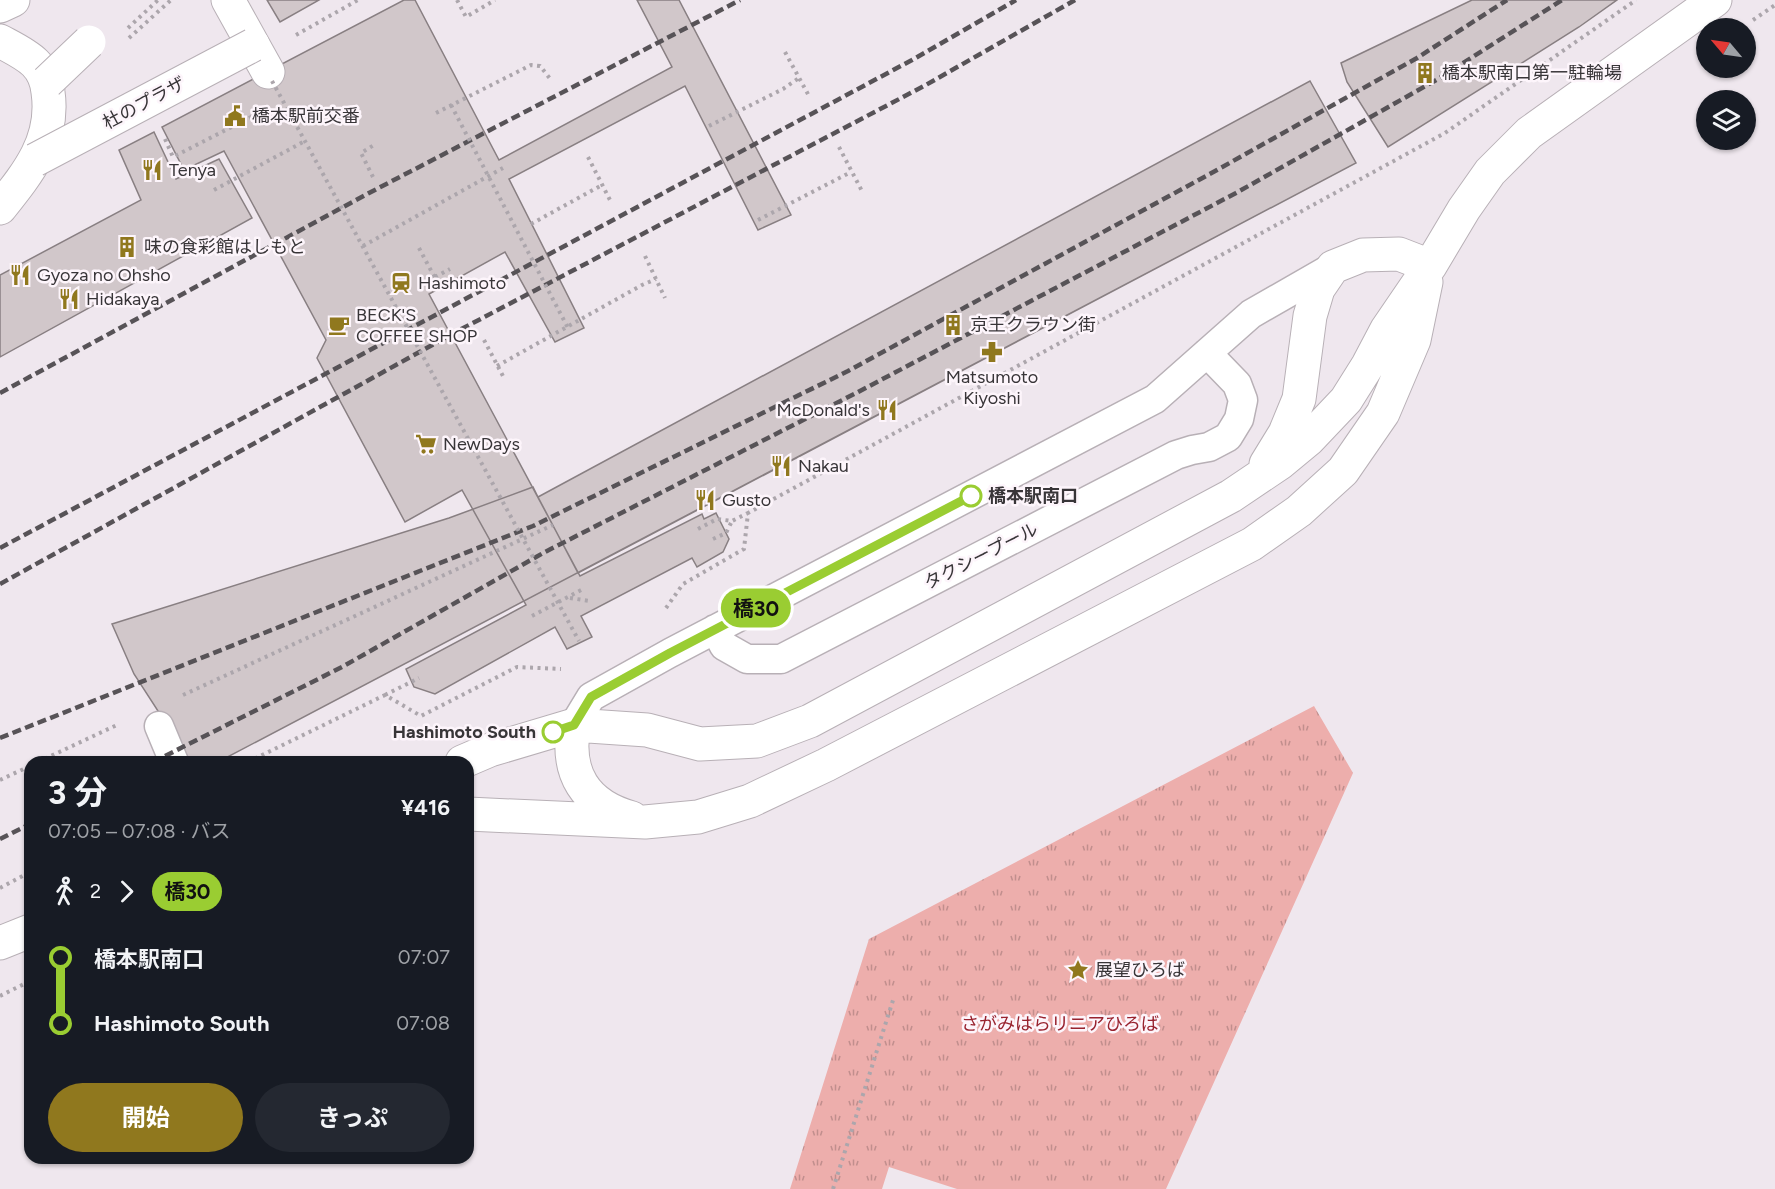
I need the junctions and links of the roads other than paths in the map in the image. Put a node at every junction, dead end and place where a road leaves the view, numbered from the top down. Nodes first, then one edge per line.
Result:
1 (13, 0) edge
2 (228, 0) edge
3 (1715, 0) edge
4 (0, 6) edge
5 (0, 41) edge
6 (89, 42) dead end
7 (47, 82) junction
8 (36, 160) junction
9 (0, 208) edge
10 (1430, 266) junction
11 (1333, 267) junction
12 (1207, 353) junction
13 (1251, 483) junction
14 (715, 629) junction
15 (574, 725) junction
16 (159, 726) dead end
17 (172, 756) edge
18 (474, 757) edge
19 (474, 814) edge
20 (645, 822) junction
21 (24, 933) edge
22 (0, 943) edge

1 - 4 street
2 - 8 street, 杜のプラザ, bridge
3 - 10 street
5 - 7 street
6 - 7 street, bridge
7 - 8 street, 杜のプラザ
8 - 9 street, 杜のプラザ
10 - 11 street
10 - 13 street
10 - 20 street
11 - 12 lane
11 - 13 street
12 - 14 lane
12 - 14 lane, タクシープール
13 - 15 street
14 - 15 lane
15 - 18 street
15 - 20 street
16 - 17 lane
19 - 20 street
21 - 22 street

